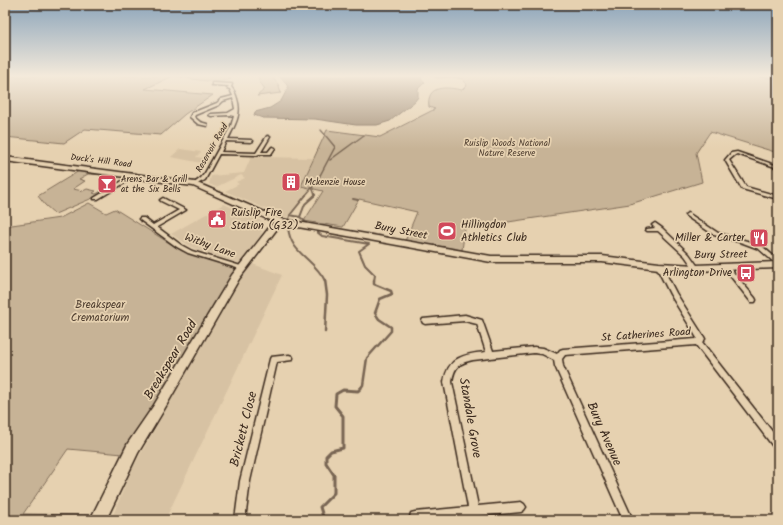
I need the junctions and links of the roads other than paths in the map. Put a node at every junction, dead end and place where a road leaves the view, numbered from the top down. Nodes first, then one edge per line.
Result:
1 (222, 100) edge
2 (236, 100) edge
3 (237, 110) junction
4 (229, 114) junction
5 (211, 115) dead end
6 (237, 116) junction
7 (206, 125) dead end
8 (268, 137) dead end
9 (225, 140) junction
10 (251, 141) dead end
11 (273, 148) dead end
12 (259, 153) junction
13 (218, 154) junction
14 (5, 159) edge
15 (778, 167) edge
16 (136, 175) junction
17 (195, 184) junction
18 (96, 198) dead end
19 (778, 198) edge
20 (163, 200) dead end
21 (687, 215) dead end
22 (142, 218) dead end
23 (279, 221) junction
24 (153, 227) junction
25 (649, 230) dead end
26 (777, 265) edge
27 (659, 266) junction
28 (726, 267) junction
29 (242, 268) junction
30 (696, 268) junction
31 (753, 300) dead end
32 (425, 321) dead end
33 (698, 342) junction
34 (492, 355) junction
35 (289, 358) dead end
36 (558, 358) junction
37 (778, 446) edge
38 (521, 507) dead end
39 (474, 511) junction
40 (415, 517) dead end
41 (98, 520) edge
42 (240, 520) edge
43 (628, 520) edge

1 - 7 street
2 - 3 street, Reservoir Road
3 - 4 street, Reservoir Road
3 - 6 street, Reservoir Road
4 - 5 street, Reservoir Road
4 - 6 street, Reservoir Road
6 - 9 street, Reservoir Road
8 - 12 street
9 - 10 street
9 - 13 street, Reservoir Road
11 - 12 street
12 - 13 street
13 - 17 street, Reservoir Road
14 - 16 main road, Duck's Hill Road
15 - 19 street
16 - 17 main road, Duck's Hill Road
16 - 18 street
17 - 23 main road, Bury Street
20 - 24 street
21 - 26 street
22 - 24 street, Withy Lane
23 - 27 main road, Bury Street
23 - 29 street, Breakspear Road
24 - 29 street, Withy Lane
25 - 30 street
26 - 28 main road, Bury Street
27 - 30 main road, Bury Street
27 - 33 street, St Catherines Road
28 - 30 main road, Bury Street
28 - 31 street
29 - 41 street, Breakspear Road
32 - 34 street
33 - 36 street, St Catherines Road
33 - 37 street
34 - 36 street, Standale Grove
34 - 39 street, Standale Grove
35 - 42 street, Brickett Close
36 - 43 street, Bury Avenue
38 - 39 street
39 - 40 street

